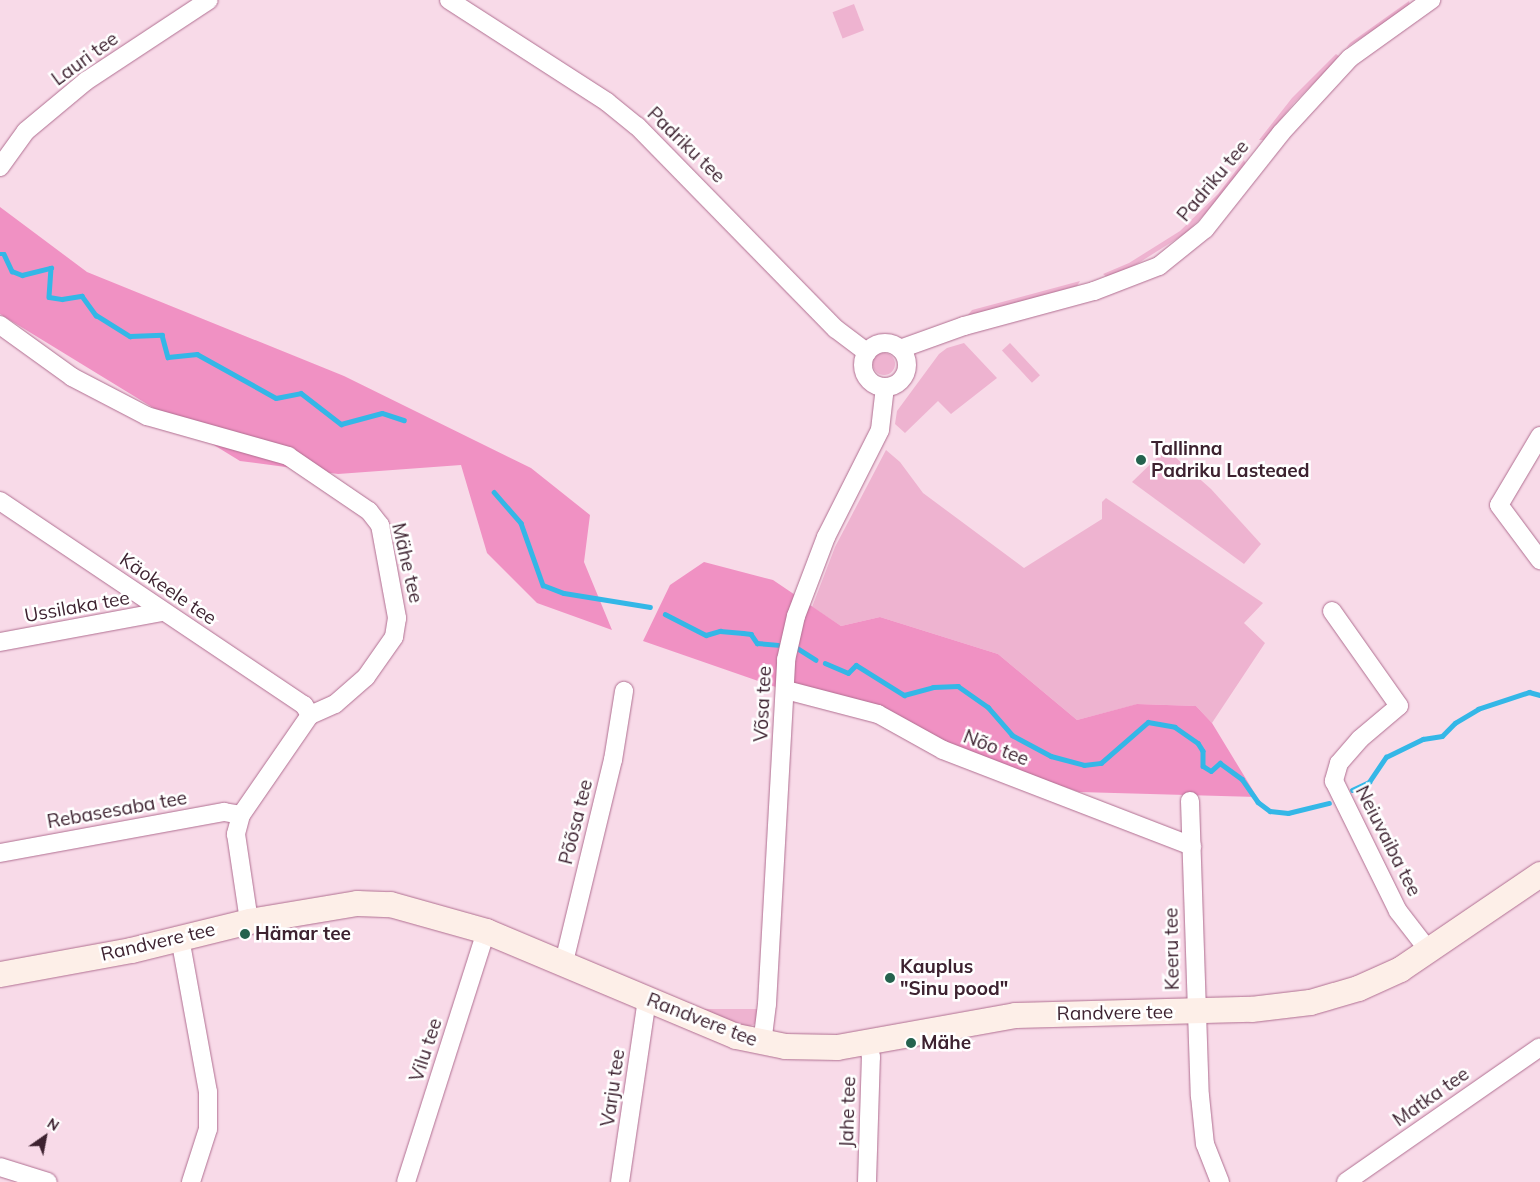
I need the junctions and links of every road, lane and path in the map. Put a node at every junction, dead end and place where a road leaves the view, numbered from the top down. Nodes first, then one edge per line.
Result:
1 (210, 0) edge
2 (449, 0) edge
3 (1431, 0) edge
4 (0, 167) edge
5 (0, 325) edge
6 (900, 349) junction
7 (867, 352) junction
8 (885, 387) junction
9 (1540, 436) edge
10 (0, 501) edge
11 (1540, 560) edge
12 (1332, 611) dead end
13 (162, 612) junction
14 (0, 642) edge
15 (786, 690) junction
16 (624, 691) dead end
17 (310, 715) junction
18 (1190, 801) dead end
19 (241, 815) junction
20 (1192, 846) junction
21 (0, 853) edge
22 (1540, 874) edge
23 (249, 920) junction
24 (486, 931) junction
25 (180, 938) junction
26 (1429, 951) junction
27 (564, 962) junction
28 (0, 974) edge
29 (647, 1000) junction
30 (1196, 1011) junction
31 (868, 1043) junction
32 (762, 1044) junction
33 (1540, 1047) edge
34 (0, 1167) edge
35 (48, 1182) edge
36 (191, 1182) edge
37 (406, 1182) edge
38 (620, 1182) edge
39 (867, 1182) edge
40 (1220, 1182) edge
41 (1346, 1182) edge

1 - 4 street, Lauri tee
2 - 7 street, Padriku tee
3 - 6 street, Padriku tee
5 - 17 street, Mähe tee
6 - 7 street
6 - 8 street
7 - 8 street
8 - 15 street, Võsa tee
9 - 11 street
10 - 13 street, Käokeele tee
12 - 26 street, Neiuvaiba tee
13 - 14 street, Ussilaka tee
13 - 17 street, Käokeele tee
15 - 20 street, Nõo tee
15 - 32 street, Võsa tee
16 - 27 street, Põõsa tee
17 - 19 street
18 - 20 street, Keeru tee
19 - 21 street, Rebasesaba tee
19 - 23 street
20 - 30 street, Keeru tee
22 - 26 main road, Randvere tee
23 - 24 main road, Randvere tee
23 - 25 main road, Randvere tee
24 - 27 main road, Randvere tee
24 - 37 street, Vilu tee
25 - 28 main road, Randvere tee
25 - 36 street
26 - 30 main road, Randvere tee
27 - 29 main road, Randvere tee
29 - 32 main road, Randvere tee
29 - 38 street, Varju tee
30 - 31 main road, Randvere tee
30 - 40 street, Keeru tee
31 - 32 main road, Randvere tee
31 - 39 street, Jahe tee
33 - 41 street, Matka tee
34 - 35 street

